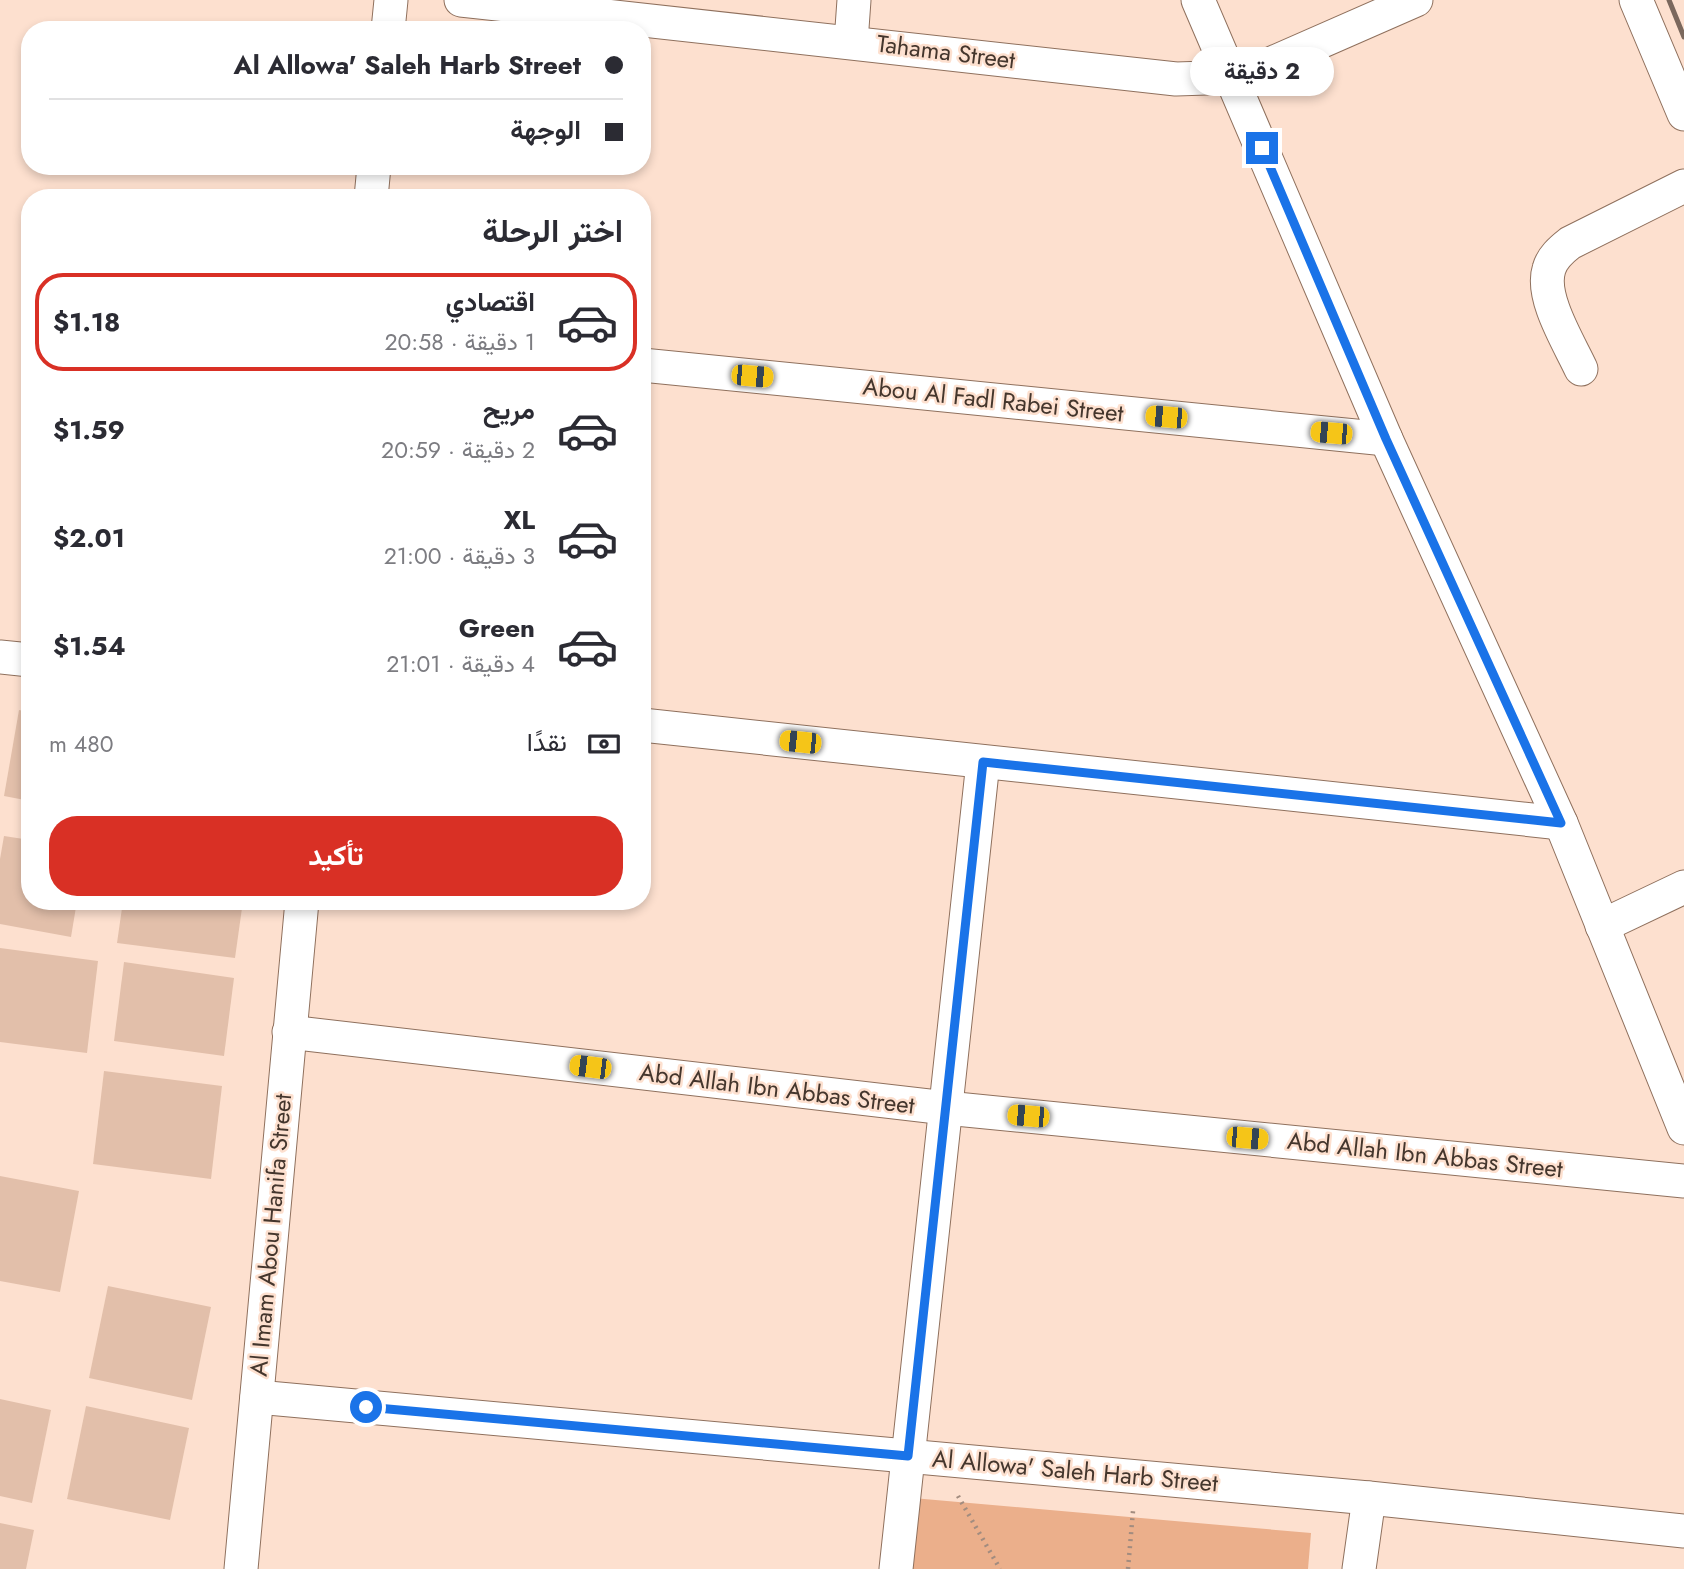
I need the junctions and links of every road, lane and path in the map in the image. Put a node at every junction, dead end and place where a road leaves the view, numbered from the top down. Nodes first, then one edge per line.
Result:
1 (391, 0) edge
2 (461, 0) edge
3 (855, 0) edge
4 (1198, 0) edge
5 (1416, 0) edge
6 (1636, 0) edge
7 (389, 21) edge
8 (851, 41) junction
9 (1231, 75) junction
10 (1684, 114) edge
11 (1684, 186) edge
12 (651, 366) edge
13 (1581, 369) dead end
14 (1386, 439) junction
15 (0, 657) edge
16 (21, 659) edge
17 (651, 726) edge
18 (983, 762) junction
19 (1561, 823) junction
20 (1684, 887) edge
21 (301, 910) edge
22 (1602, 926) junction
23 (289, 1032) junction
24 (946, 1108) junction
25 (1684, 1128) edge
26 (1684, 1181) edge
27 (257, 1397) junction
28 (922, 1457) junction
29 (1136, 1477) junction
30 (1369, 1498) junction
31 (1684, 1531) edge
32 (241, 1569) edge
33 (896, 1569) edge
34 (1000, 1569) edge
35 (1128, 1569) edge
36 (1360, 1569) edge

1 - 7 street
2 - 8 street, Tahama Street
3 - 8 street
4 - 9 street
5 - 9 street, Tahama Street
6 - 10 street
8 - 9 street, Tahama Street
9 - 14 street
11 - 13 street
12 - 14 street, Abou Al Fadl Rabei Street
14 - 19 street
15 - 16 street
17 - 18 street
18 - 19 street
18 - 24 street
19 - 22 street
20 - 22 street
21 - 23 street, Al Imam Abou Hanifa Street
22 - 25 street
23 - 24 street, Abd Allah Ibn Abbas Street
23 - 27 street, Al Imam Abou Hanifa Street
24 - 26 street, Abd Allah Ibn Abbas Street
24 - 28 street
27 - 28 street, Al Allowa' Saleh Harb Street
27 - 32 street, Al Imam Abou Hanifa Street
28 - 29 street, Al Allowa' Saleh Harb Street
28 - 33 street
28 - 34 path
29 - 30 street, Al Allowa' Saleh Harb Street
29 - 35 path
30 - 31 street, Al Allowa' Saleh Harb Street
30 - 36 street

